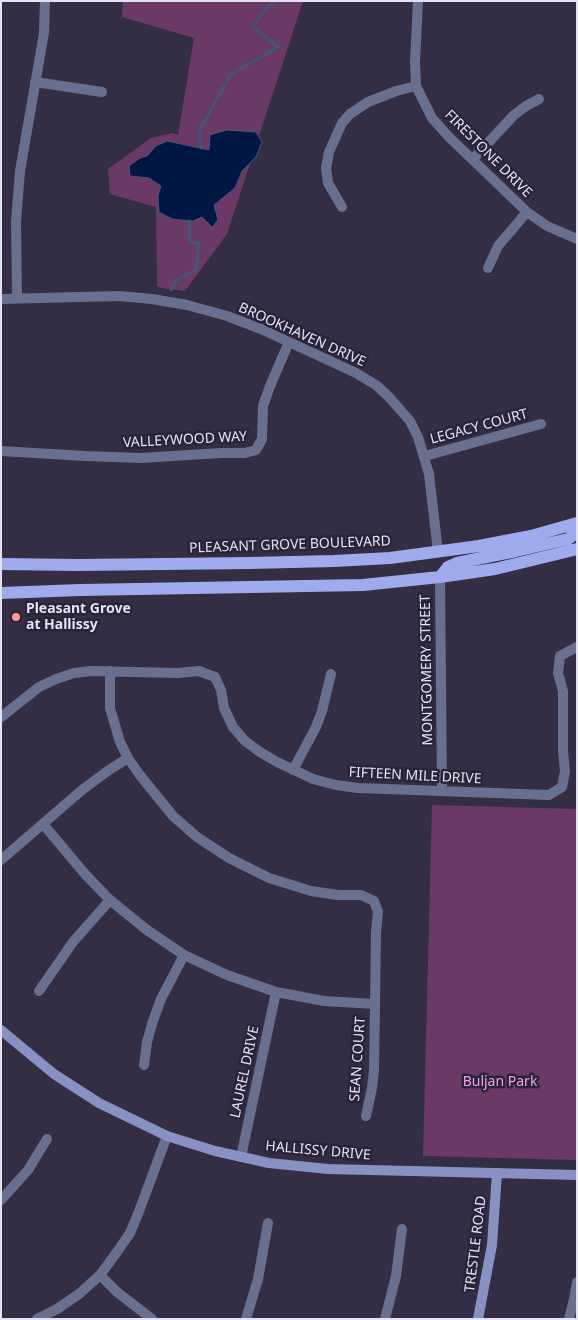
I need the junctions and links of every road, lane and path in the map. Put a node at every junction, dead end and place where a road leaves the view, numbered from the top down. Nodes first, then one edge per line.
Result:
1 (45, 1) edge
2 (418, 1) edge
3 (35, 82) junction
4 (416, 86) junction
5 (102, 92) dead end
6 (539, 99) dead end
7 (473, 159) junction
8 (342, 206) dead end
9 (527, 212) junction
10 (577, 239) edge
11 (488, 268) dead end
12 (17, 298) junction
13 (1, 299) edge
14 (289, 342) junction
15 (541, 424) dead end
16 (1, 450) edge
17 (425, 456) junction
18 (577, 523) edge
19 (577, 532) edge
20 (577, 549) edge
21 (438, 552) junction
22 (1, 564) edge
23 (440, 578) junction
24 (1, 593) edge
25 (577, 646) edge
26 (110, 672) junction
27 (331, 674) dead end
28 (1, 718) edge
29 (128, 758) junction
30 (293, 770) junction
31 (442, 792) junction
32 (43, 824) junction
33 (1, 860) edge
34 (110, 900) junction
35 (184, 955) junction
36 (39, 991) dead end
37 (276, 992) junction
38 (375, 1004) junction
39 (1, 1030) edge
40 (144, 1065) dead end
41 (366, 1116) dead end
42 (167, 1136) junction
43 (47, 1139) dead end
44 (241, 1157) junction
45 (497, 1173) junction
46 (577, 1175) edge
47 (1, 1200) edge
48 (268, 1222) dead end
49 (402, 1229) dead end
50 (100, 1275) junction
51 (577, 1282) edge
52 (37, 1319) edge
53 (152, 1319) edge
54 (246, 1319) edge
55 (385, 1319) edge
56 (478, 1319) edge
57 (569, 1319) edge

1 - 3 street
2 - 4 street, FIRESTONE DRIVE
3 - 5 street
3 - 12 street
4 - 7 street, FIRESTONE DRIVE
4 - 8 street
6 - 7 street
7 - 9 street, FIRESTONE DRIVE
9 - 10 street, FIRESTONE DRIVE
9 - 11 street
12 - 13 street, BROOKHAVEN DRIVE
12 - 14 street, BROOKHAVEN DRIVE
14 - 16 street, VALLEYWOOD WAY
14 - 17 street, BROOKHAVEN DRIVE
15 - 17 street, LEGACY COURT
17 - 21 street, BROOKHAVEN DRIVE
18 - 21 main road, PLEASANT GROVE BOULEVARD
19 - 23 main road
20 - 23 main road
21 - 22 main road, PLEASANT GROVE BOULEVARD
23 - 24 main road
23 - 31 street, MONTGOMERY STREET
25 - 31 street, FIFTEEN MILE DRIVE
26 - 28 street, FIFTEEN MILE DRIVE
26 - 29 street, SEAN COURT
26 - 30 street, FIFTEEN MILE DRIVE
27 - 30 street
29 - 32 street
29 - 38 street, SEAN COURT
30 - 31 street, FIFTEEN MILE DRIVE
32 - 33 street
32 - 34 street
34 - 35 street
34 - 36 street
35 - 37 street
35 - 40 street
37 - 38 street
37 - 44 street, LAUREL DRIVE
38 - 41 street, SEAN COURT
39 - 42 street, HALLISSY DRIVE
42 - 44 street, HALLISSY DRIVE
42 - 50 street
43 - 47 street
44 - 45 street, HALLISSY DRIVE
45 - 46 street, HALLISSY DRIVE
45 - 56 street, TRESTLE ROAD
48 - 54 street
49 - 55 street
50 - 52 street
50 - 53 street
51 - 57 street

